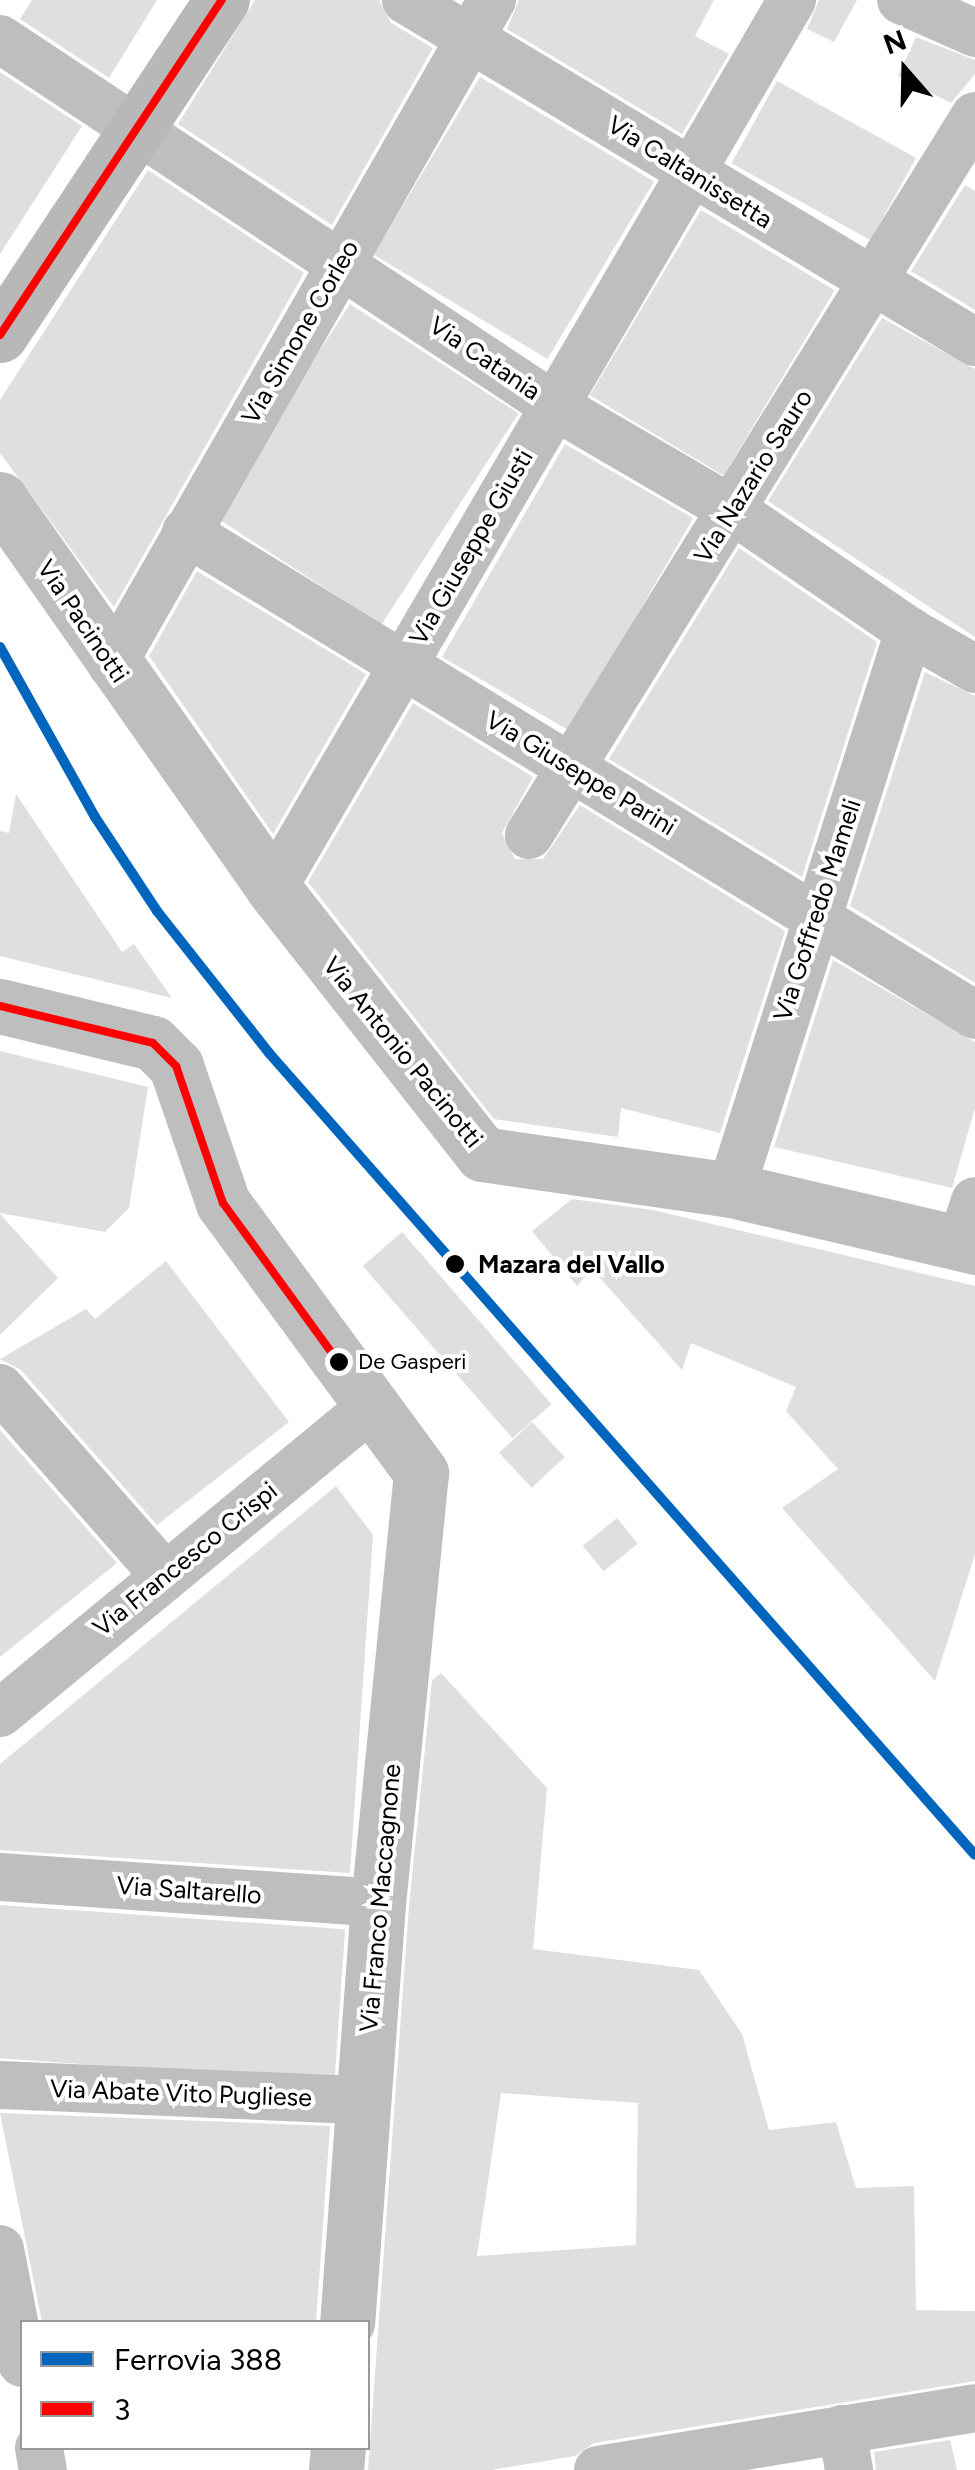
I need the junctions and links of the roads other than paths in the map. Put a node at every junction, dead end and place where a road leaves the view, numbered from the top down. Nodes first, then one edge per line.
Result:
1 (18, 0) edge
2 (222, 0) edge
3 (406, 0) edge
4 (792, 0) edge
5 (901, 0) edge
6 (482, 19) edge
7 (0, 30) edge
8 (975, 33) edge
9 (0, 39) edge
10 (975, 116) edge
11 (132, 131) junction
12 (692, 174) junction
13 (341, 261) junction
14 (874, 285) junction
15 (0, 334) edge
16 (975, 342) edge
17 (553, 404) junction
18 (0, 499) edge
19 (732, 509) junction
20 (186, 532) junction
21 (908, 631) junction
22 (403, 665) junction
23 (112, 666) junction
24 (975, 668) edge
25 (168, 742) joint
26 (573, 768) junction
27 (529, 835) dead end
28 (273, 888) junction
29 (814, 914) junction
30 (0, 1006) edge
31 (975, 1015) edge
32 (731, 1190) junction
33 (970, 1230) edge
34 (0, 1388) edge
35 (371, 1406) junction
36 (164, 1575) junction
37 (0, 1713) edge
38 (0, 1877) edge
39 (378, 1903) junction
40 (0, 2086) edge
41 (362, 2100) junction
42 (0, 2249) edge
43 (348, 2320) edge
44 (20, 2348) edge
45 (975, 2408) edge
46 (846, 2449) edge
47 (598, 2470) edge

1 - 7 street
2 - 11 main road
3 - 6 street, Via Caltanissetta
4 - 12 street, Via Giuseppe Giusti
5 - 8 street
6 - 12 street, Via Caltanissetta
6 - 13 street, Via Simone Corleo
9 - 11 street, Via Catania
10 - 14 street, Via Nazario Sauro
11 - 13 street, Via Catania
11 - 15 main road
12 - 14 street, Via Caltanissetta
12 - 17 street, Via Giuseppe Giusti
13 - 17 street, Via Catania
13 - 20 street, Via Simone Corleo
14 - 16 street, Via Caltanissetta
14 - 19 street, Via Nazario Sauro
17 - 19 street, Via Catania
17 - 22 street, Via Giuseppe Giusti
18 - 23 street, Via Pacinotti
19 - 21 street, Via Catania
19 - 26 street, Via Nazario Sauro
20 - 22 street, Via Giuseppe Parini
20 - 23 street, Via Simone Corleo
21 - 24 street, Via Catania
21 - 29 street, Via Goffredo Mameli
22 - 26 street, Via Giuseppe Parini
22 - 28 street, Via Giuseppe Giusti
23 - 25 street, Via Pacinotti
25 - 28 street, Via Antonio Pacinotti
26 - 27 street, Via Nazario Sauro
26 - 29 street, Via Giuseppe Parini
28 - 32 street, Via Antonio Pacinotti
29 - 31 street, Via Giuseppe Parini
29 - 32 street, Via Goffredo Mameli
30 - 35 street
32 - 33 street, Via Antonio Pacinotti
34 - 36 street
35 - 36 street, Via Francesco Crispi
35 - 39 street, Via Franco Maccagnone
36 - 37 street, Via Francesco Crispi
38 - 39 street, Via Saltarello
39 - 41 street, Via Franco Maccagnone
40 - 41 street, Via Abate Vito Pugliese
41 - 43 street, Via Franco Maccagnone
42 - 44 street
45 - 46 street
46 - 47 street

